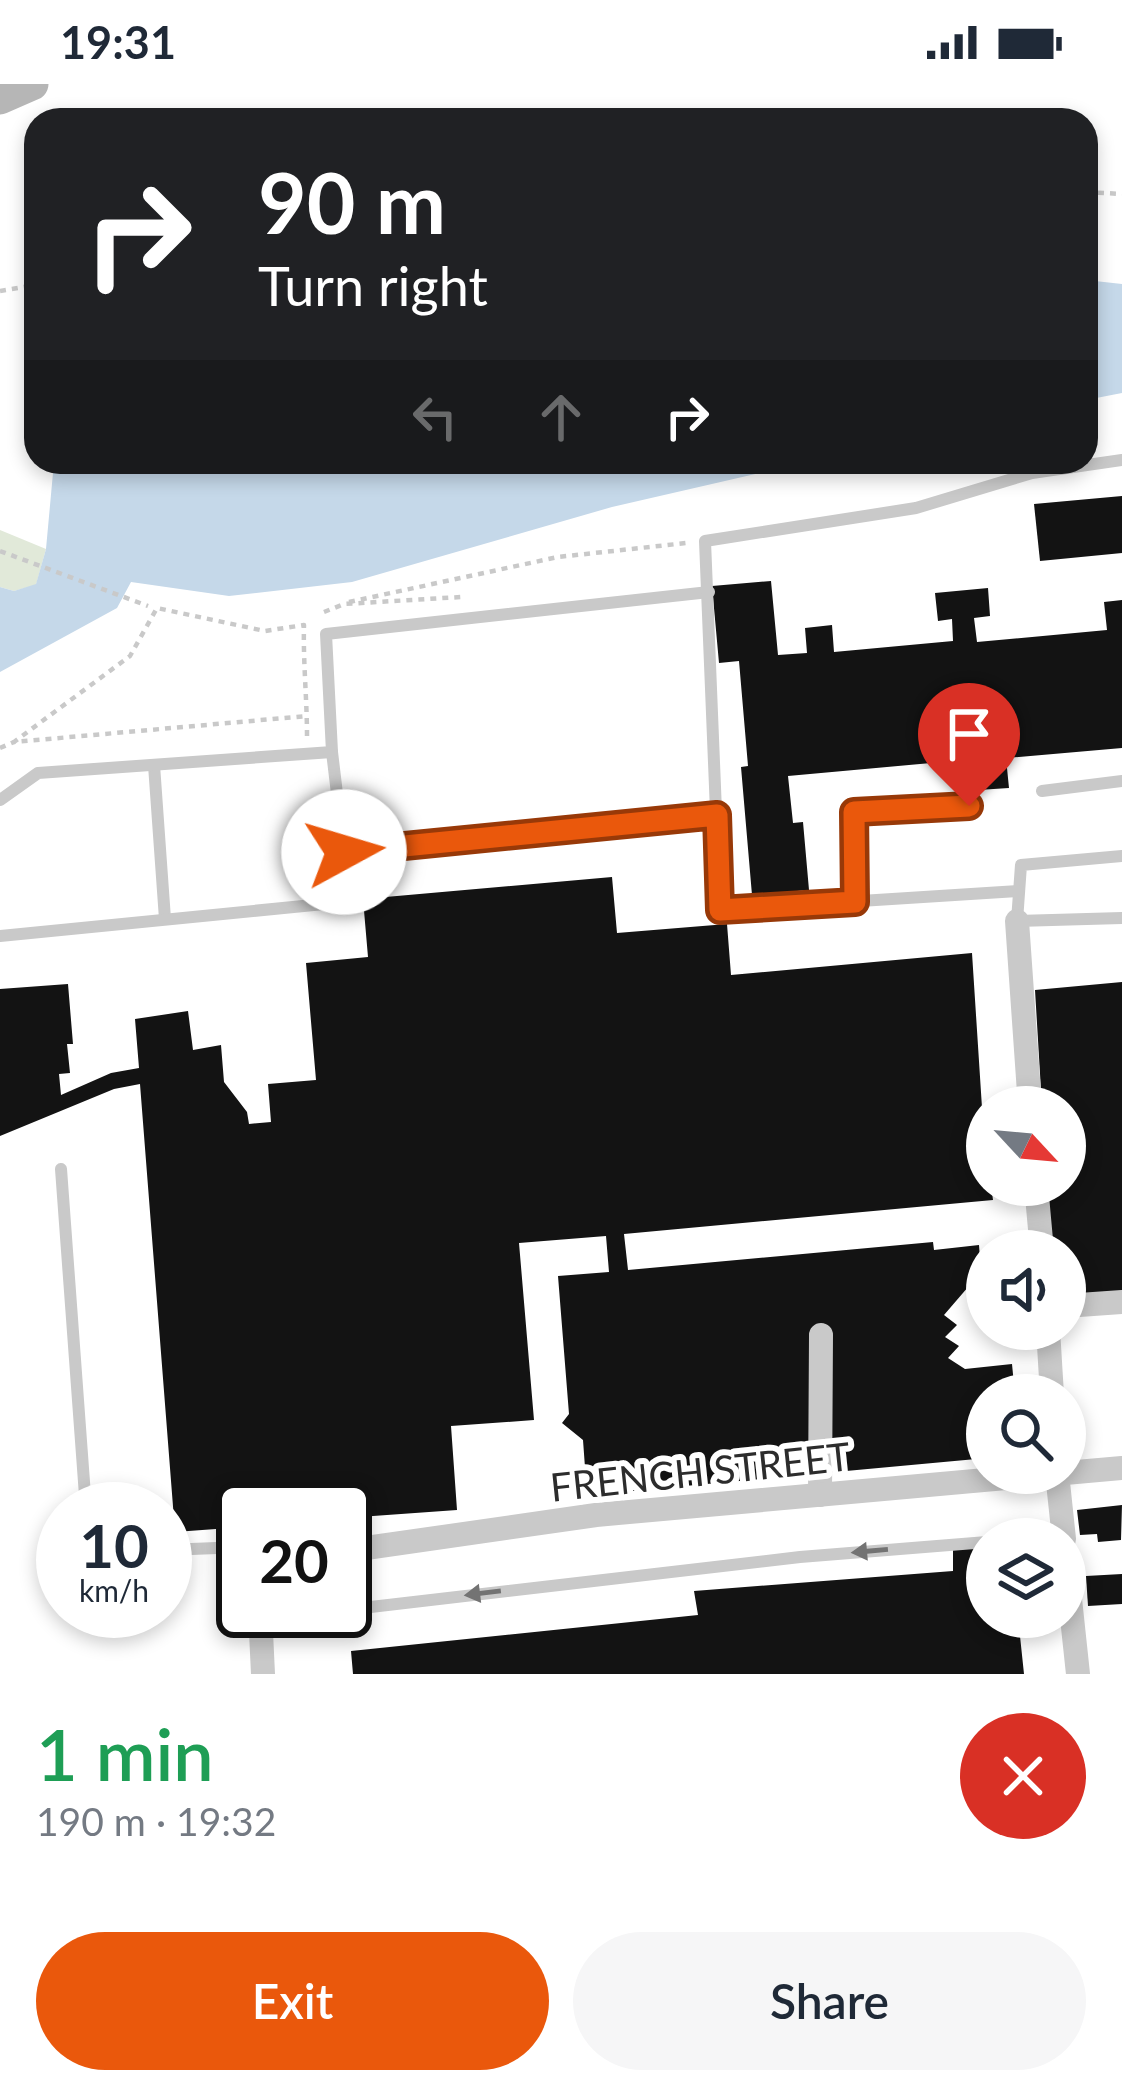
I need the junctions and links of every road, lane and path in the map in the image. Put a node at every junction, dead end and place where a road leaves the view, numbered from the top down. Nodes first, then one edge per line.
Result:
1 (32, 84) edge
2 (0, 98) edge
3 (1029, 474) edge
4 (705, 541) junction
5 (0, 551) edge
6 (709, 592) junction
7 (344, 604) dead end
8 (148, 606) dead end
9 (307, 716) junction
10 (14, 742) junction
11 (0, 748) edge
12 (332, 752) junction
13 (306, 754) junction
14 (154, 765) junction
15 (1122, 781) edge
16 (1042, 791) dead end
17 (0, 800) edge
18 (969, 806) dead end
19 (717, 815) junction
20 (344, 852) junction
21 (1122, 856) edge
22 (1019, 892) junction
23 (855, 902) junction
24 (1122, 918) edge
25 (165, 919) junction
26 (1017, 921) junction
27 (0, 936) edge
28 (1029, 1086) edge
29 (62, 1169) dead end
30 (1122, 1302) edge
31 (1086, 1305) edge
32 (821, 1335) dead end
33 (1122, 1468) edge
34 (1086, 1471) edge
35 (84, 1482) edge
36 (966, 1482) edge
37 (820, 1495) junction
38 (966, 1544) edge
39 (372, 1547) edge
40 (372, 1607) edge
41 (261, 1638) edge
42 (1074, 1638) edge
43 (263, 1674) edge
44 (1078, 1674) edge

1 - 2 main road
3 - 4 lane
4 - 6 lane
4 - 7 path
5 - 8 path
6 - 12 lane
6 - 19 lane
9 - 10 path
9 - 10 path
9 - 13 path
10 - 11 path
12 - 13 lane
12 - 20 lane
13 - 14 lane
14 - 17 lane
14 - 25 lane
15 - 16 lane
18 - 23 lane
19 - 20 lane
19 - 23 lane
20 - 25 lane
21 - 22 lane
22 - 23 lane
22 - 26 lane
24 - 26 lane
25 - 27 lane
26 - 28 street
29 - 35 lane
30 - 31 street
32 - 37 street
33 - 34 street, FRENCH STREET
36 - 37 street, FRENCH STREET
37 - 39 street, FRENCH STREET
38 -> 40 lane
41 - 43 street
42 - 44 street

